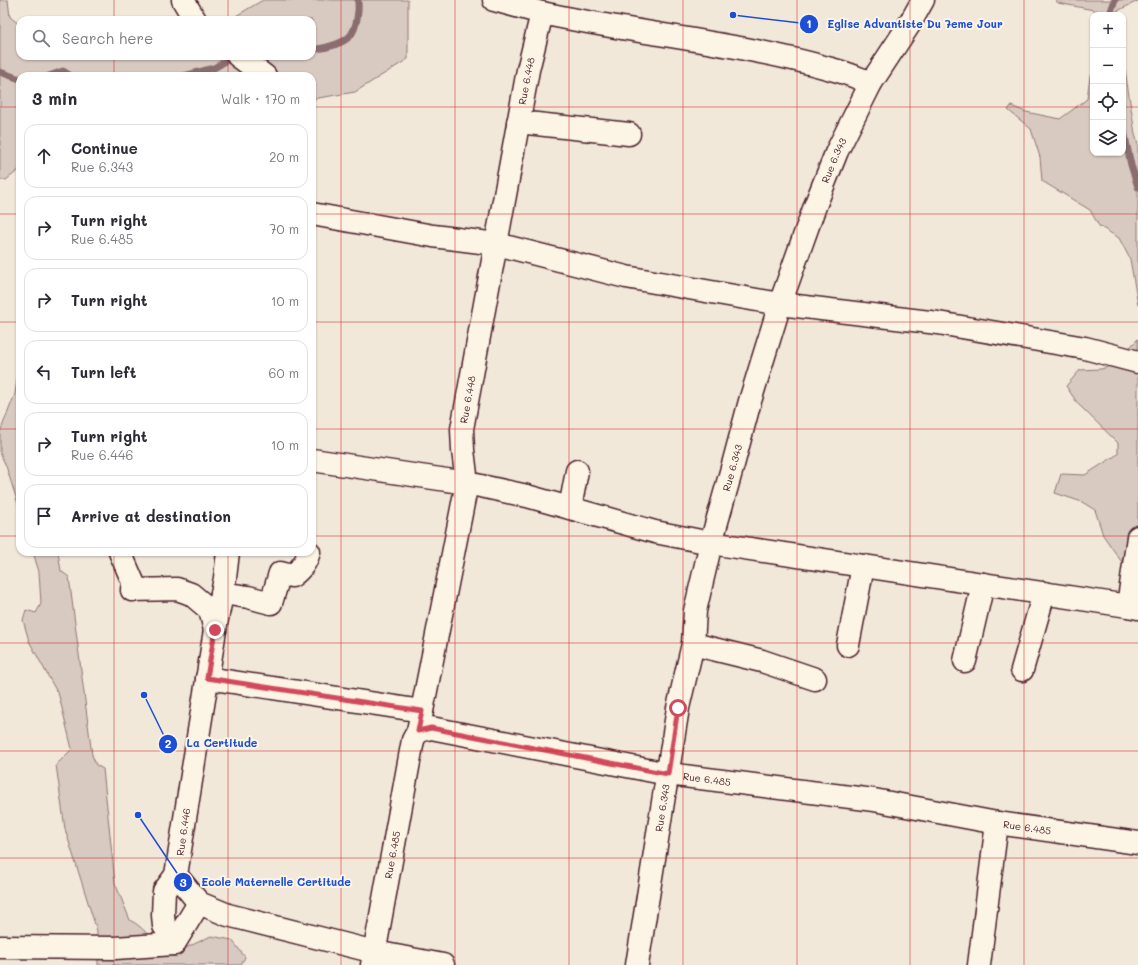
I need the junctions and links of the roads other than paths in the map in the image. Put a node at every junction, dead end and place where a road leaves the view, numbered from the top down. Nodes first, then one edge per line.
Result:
1 (183, 0) edge
2 (494, 0) edge
3 (923, 0) edge
4 (542, 13) junction
5 (193, 16) edge
6 (243, 60) edge
7 (260, 72) edge
8 (871, 83) junction
9 (518, 122) junction
10 (629, 134) dead end
11 (316, 215) edge
12 (497, 244) junction
13 (780, 304) junction
14 (1138, 362) edge
15 (316, 461) edge
16 (577, 471) dead end
17 (467, 483) junction
18 (570, 508) junction
19 (1138, 537) edge
20 (711, 543) junction
21 (122, 556) edge
22 (227, 556) edge
23 (308, 556) edge
24 (863, 566) junction
25 (983, 584) junction
26 (223, 586) junction
27 (1044, 593) junction
28 (190, 594) junction
29 (1133, 607) edge
30 (215, 630) junction
31 (693, 644) junction
32 (848, 645) dead end
33 (965, 661) dead end
34 (1022, 670) dead end
35 (207, 678) junction
36 (815, 679) dead end
37 (420, 721) junction
38 (668, 774) junction
39 (997, 823) junction
40 (1138, 843) edge
41 (176, 875) junction
42 (199, 903) junction
43 (163, 915) junction
44 (174, 944) junction
45 (0, 947) edge
46 (373, 959) edge
47 (443, 965) edge
48 (637, 965) edge
49 (979, 965) edge

1 - 5 street
2 - 4 street
3 - 8 street, Rue 6.343
4 - 8 street
4 - 9 street, Rue 6.448
6 - 7 street
8 - 13 street, Rue 6.343
9 - 10 street
9 - 12 street, Rue 6.448
11 - 12 street
12 - 13 street
12 - 17 street, Rue 6.448
13 - 14 street
13 - 20 street, Rue 6.343
15 - 17 street
16 - 18 street
17 - 18 street
17 - 37 street, Rue 6.448
18 - 20 street
19 - 29 street
20 - 24 street
20 - 31 street, Rue 6.343
21 - 28 street
22 - 26 street, Rue 6.446
23 - 26 street
24 - 25 street
24 - 32 street
25 - 27 street
25 - 33 street
26 - 28 street
26 - 30 street, Rue 6.446
27 - 29 street
27 - 34 street
28 - 30 street
30 - 35 street, Rue 6.446
31 - 36 street
31 - 38 street, Rue 6.343
35 - 37 street
35 - 41 street, Rue 6.446
37 - 38 street, Rue 6.485
37 - 46 street, Rue 6.485
38 - 39 street, Rue 6.485
38 - 48 street, Rue 6.343
39 - 40 street, Rue 6.485
39 - 49 street
41 - 42 street
41 - 43 street
42 - 43 street
42 - 44 street
42 - 46 street
43 - 44 street
44 - 45 street
46 - 47 street

